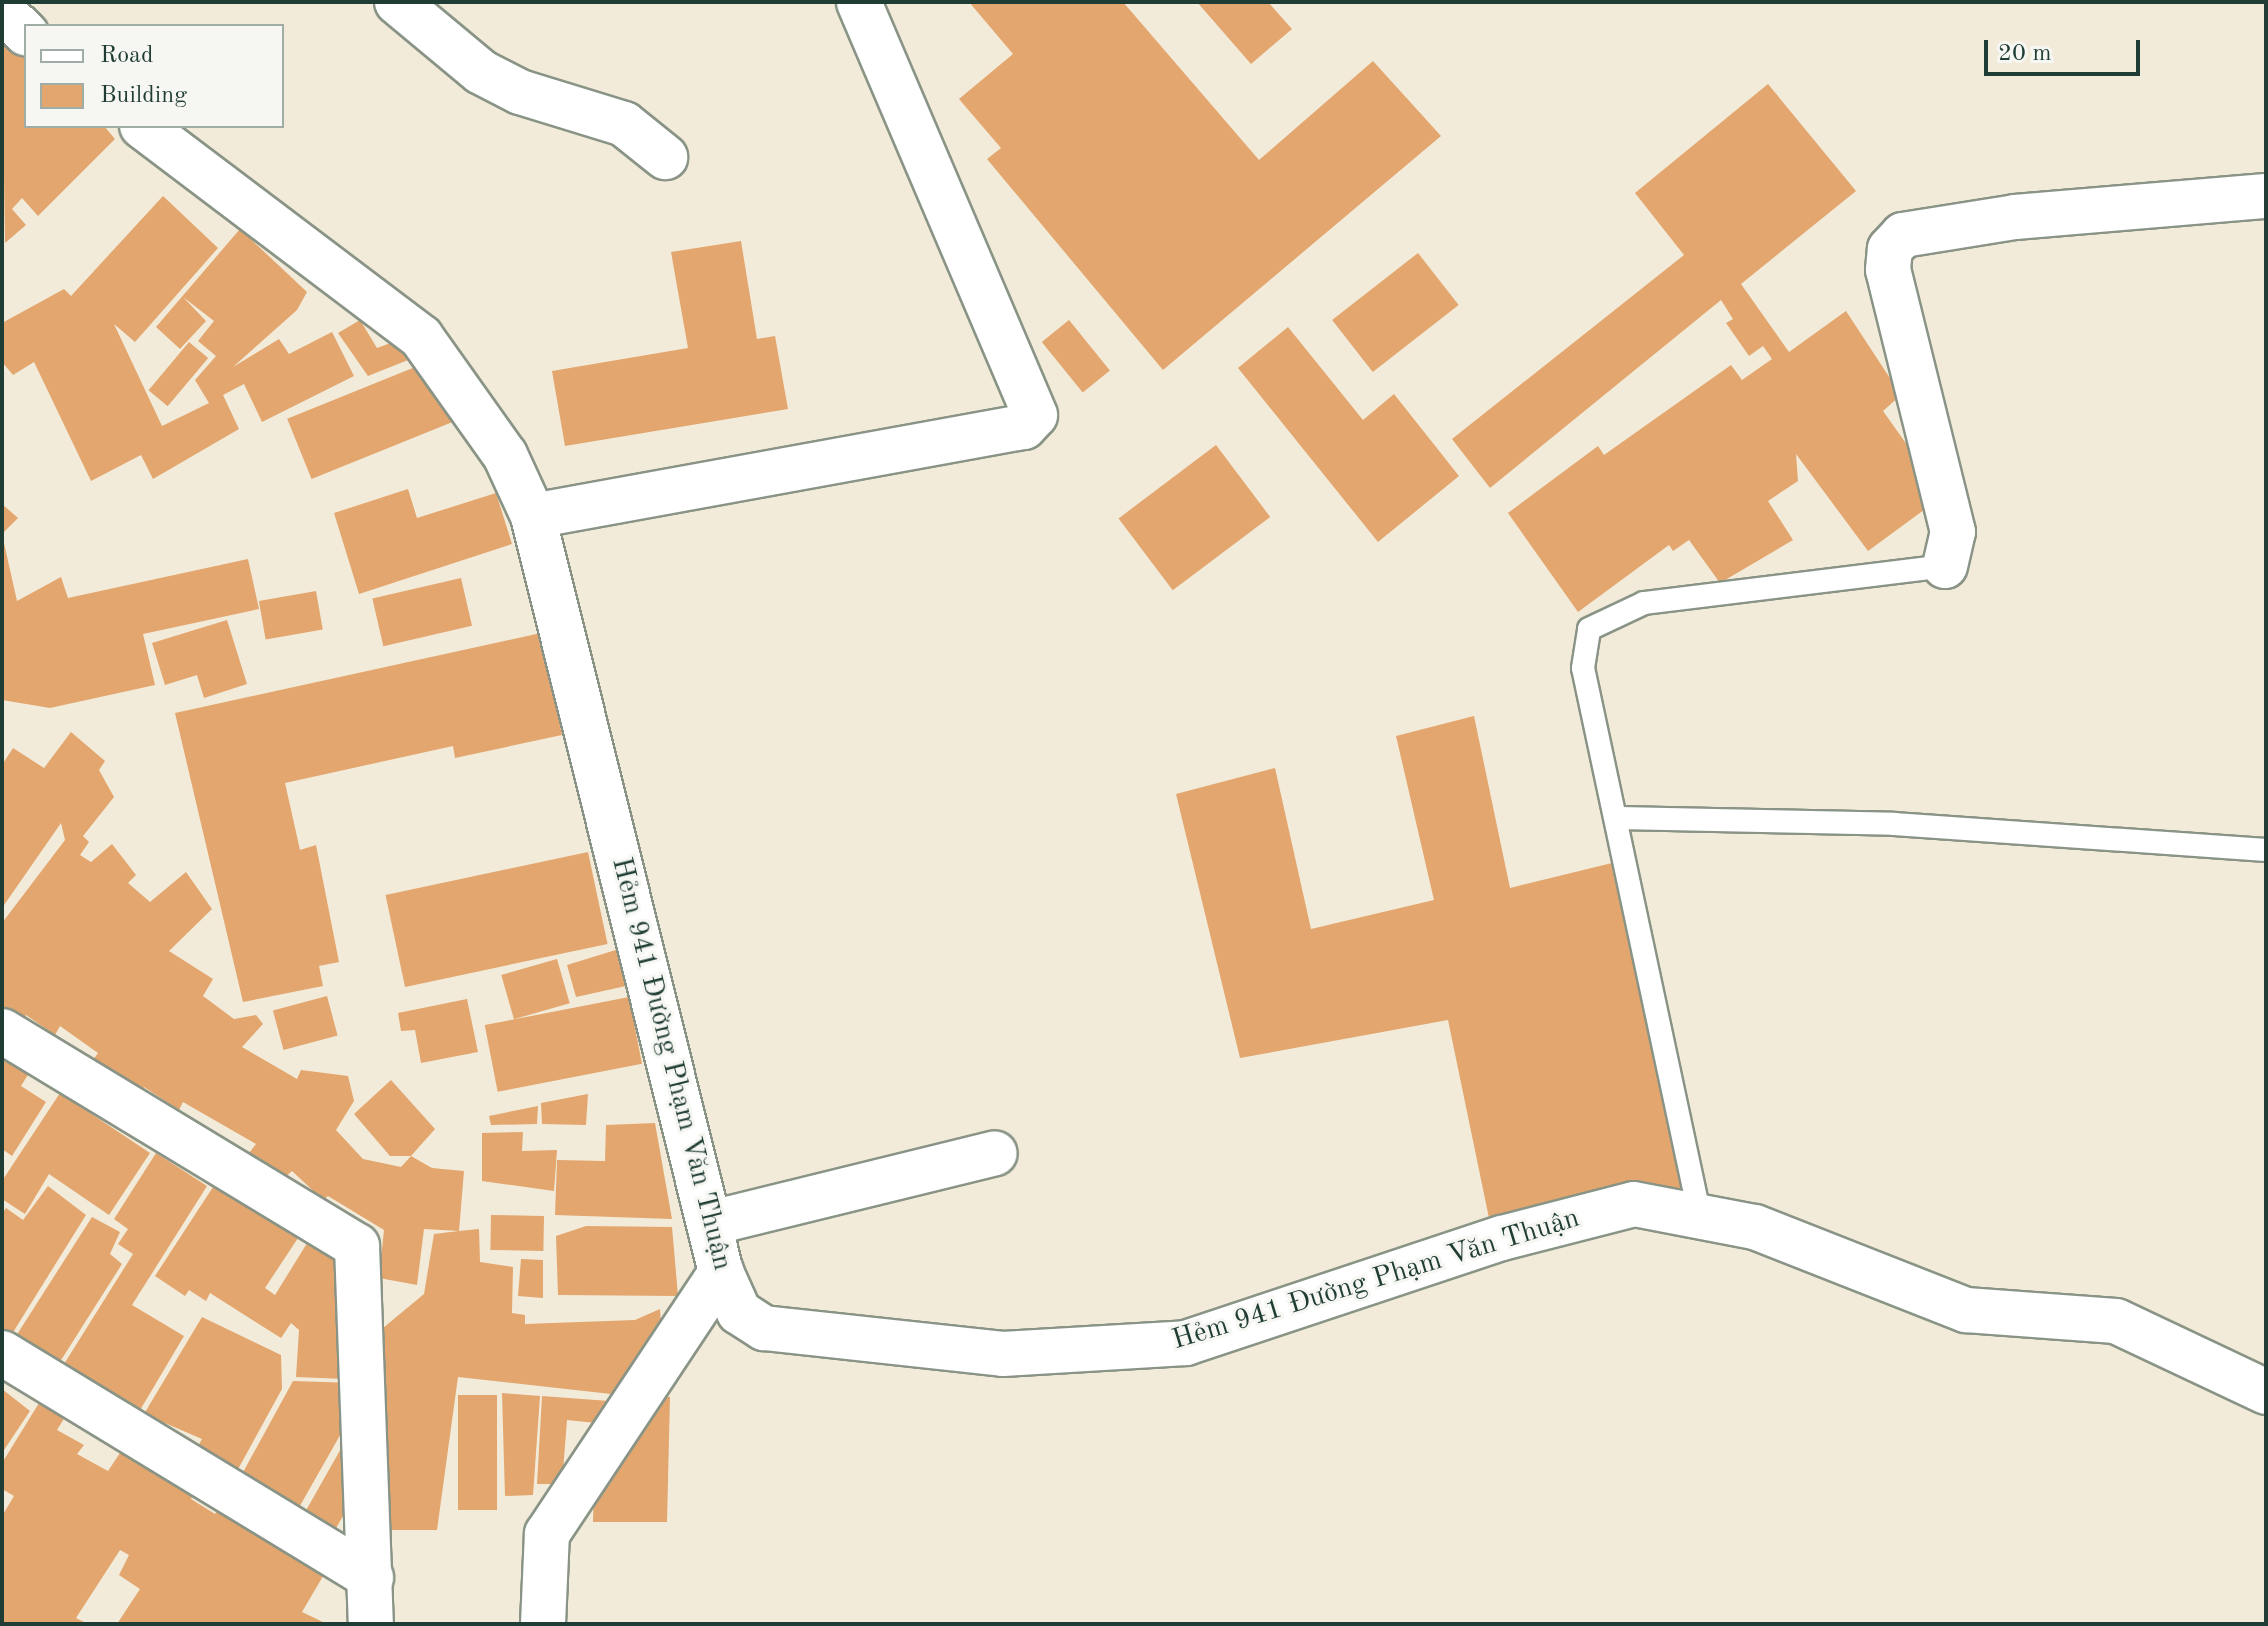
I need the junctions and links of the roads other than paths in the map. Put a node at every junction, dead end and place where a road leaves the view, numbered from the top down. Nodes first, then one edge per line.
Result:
1 (397, 2) edge
2 (859, 2) edge
3 (2, 11) edge
4 (24, 31) edge
5 (145, 128) edge
6 (665, 157) dead end
7 (2266, 196) edge
8 (533, 516) junction
9 (1945, 566) joint
10 (1619, 818) junction
11 (2266, 850) edge
12 (2, 1031) edge
13 (995, 1153) dead end
14 (1700, 1217) junction
15 (711, 1223) junction
16 (721, 1272) junction
17 (2, 1353) edge
18 (2266, 1392) edge
19 (371, 1577) junction
20 (371, 1624) edge
21 (543, 1624) edge

1 - 6 street
2 - 8 street
3 - 4 street
5 - 8 street, Hẻm 941 Đường Phạm Văn Thuận
7 - 9 street
8 - 15 street, Hẻm 941 Đường Phạm Văn Thuận
9 - 10 lane
10 - 11 lane
10 - 14 lane
12 - 19 street
13 - 15 street
14 - 16 street, Hẻm 941 Đường Phạm Văn Thuận
14 - 18 street, Hẻm 941 Đường Phạm Văn Thuận
15 - 16 street, Hẻm 941 Đường Phạm Văn Thuận
16 - 21 street
17 - 19 street
19 - 20 street

